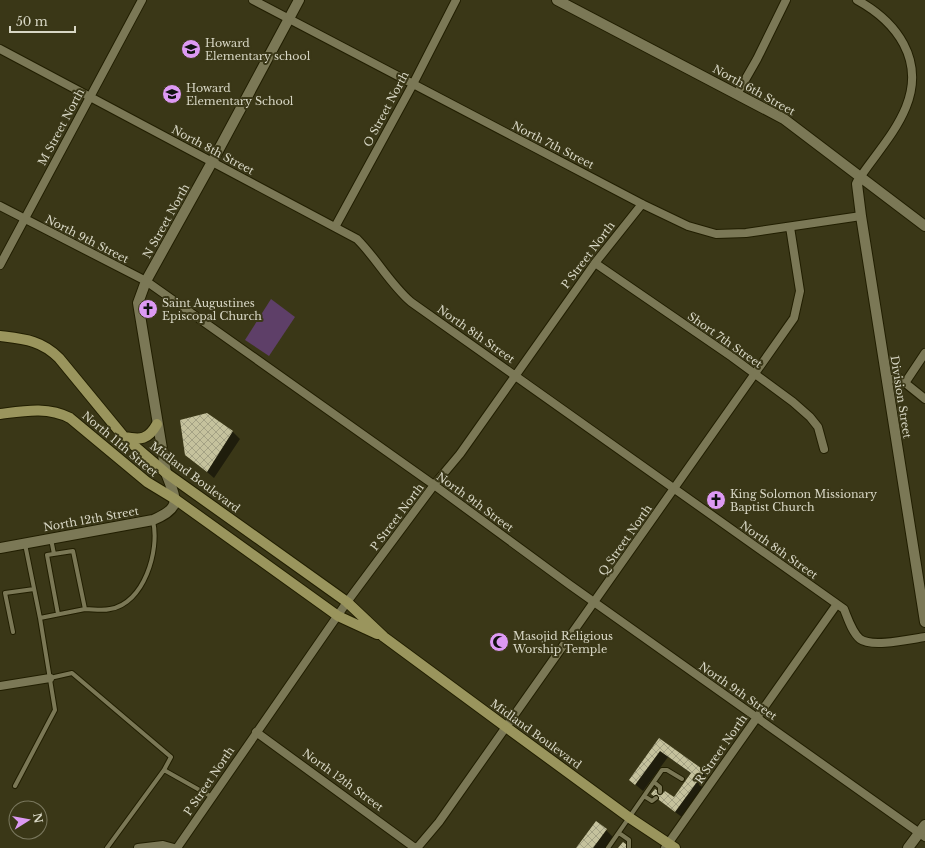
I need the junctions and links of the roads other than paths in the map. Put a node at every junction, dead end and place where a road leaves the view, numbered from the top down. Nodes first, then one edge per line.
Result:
1 (142, 0) edge
2 (252, 0) edge
3 (299, 0) edge
4 (456, 0) edge
5 (557, 0) edge
6 (786, 0) edge
7 (857, 0) edge
8 (289, 19) junction
9 (0, 49) edge
10 (413, 84) junction
11 (737, 94) junction
12 (90, 97) junction
13 (212, 162) junction
14 (861, 176) junction
15 (642, 204) junction
16 (0, 206) edge
17 (861, 216) junction
18 (25, 219) junction
19 (925, 226) edge
20 (335, 227) junction
21 (790, 227) junction
22 (595, 263) junction
23 (0, 265) edge
24 (146, 281) junction
25 (0, 336) edge
26 (925, 353) edge
27 (755, 374) junction
28 (515, 375) junction
29 (886, 380) junction
30 (905, 383) junction
31 (925, 399) edge
32 (0, 414) edge
33 (157, 424) junction
34 (124, 437) junction
35 (824, 449) dead end
36 (166, 473) junction
37 (434, 485) junction
38 (674, 489) junction
39 (175, 499) junction
40 (153, 520) junction
41 (51, 539) junction
42 (25, 543) junction
43 (0, 548) edge
44 (54, 554) junction
45 (921, 573) edge
46 (34, 589) junction
47 (347, 602) junction
48 (595, 603) junction
49 (838, 604) junction
50 (85, 609) junction
51 (58, 614) junction
52 (338, 616) junction
53 (40, 618) junction
54 (925, 622) edge
55 (13, 632) dead end
56 (384, 637) junction
57 (925, 637) edge
58 (50, 678) junction
59 (0, 686) edge
60 (757, 718) junction
61 (506, 728) junction
62 (256, 732) junction
63 (164, 770) junction
64 (682, 779) dead end
65 (654, 782) junction
66 (15, 786) dead end
67 (659, 790) dead end
68 (644, 796) junction
69 (212, 797) junction
70 (653, 798) dead end
71 (630, 818) junction
72 (923, 831) edge
73 (619, 833) junction
74 (669, 846) edge
75 (629, 847) dead end
76 (107, 848) edge
77 (138, 848) edge
78 (174, 848) edge
79 (177, 848) edge
80 (416, 848) edge
81 (608, 848) edge
82 (908, 848) edge

1 - 12 street, M Street North
2 - 8 street, North 7th Street
3 - 8 street, N Street North
4 - 10 street, O Street North
5 - 11 street, North 6th Street
6 - 11 street
7 - 14 street
8 - 10 street, North 7th Street
8 - 13 street, N Street North
9 - 12 street, North 8th Street
10 - 15 street, North 7th Street
10 - 20 street, O Street North
11 - 14 street, North 6th Street
12 - 13 street, North 8th Street
12 - 18 street, M Street North
13 - 20 street, North 8th Street
13 - 24 street, N Street North
14 - 17 street, Division Street
14 - 19 street, North 6th Street
15 - 21 street, North 7th Street
15 - 22 street, P Street North
16 - 18 street, North 9th Street
17 - 21 street, North 7th Street
17 - 29 street, Division Street
18 - 23 street, M Street North
18 - 24 street, North 9th Street
20 - 28 street, North 8th Street
21 - 27 street, Q Street North
22 - 27 street, Short 7th Street
22 - 28 street, P Street North
24 - 33 street, N Street North
24 - 37 street, North 9th Street
25 - 34 main road, Midland Boulevard
26 - 30 street
27 - 35 street, Short 7th Street
27 - 38 street, Q Street North
28 - 37 street, P Street North
28 - 38 street, North 8th Street
29 - 30 street
29 - 45 street, Division Street
30 - 31 street
32 - 39 main road, North 11th Street
33 - 34 main road
33 - 36 street, N Street North
34 - 36 main road, Midland Boulevard
36 - 39 street, N Street North
36 - 47 main road, Midland Boulevard
37 - 47 street, P Street North
37 - 48 street, North 9th Street
38 - 48 street, Q Street North
38 - 49 street, North 8th Street
39 - 40 street, North 12th Street
39 - 52 main road, Midland Boulevard
40 - 41 street, North 12th Street
40 - 50 lane
41 - 42 street, North 12th Street
41 - 44 lane
42 - 43 street, North 12th Street
42 - 46 lane
44 - 50 lane
44 - 51 lane
45 - 54 street, Division Street
46 - 53 lane
46 - 55 lane
47 - 52 street, P Street North
47 - 56 main road, Midland Boulevard
48 - 60 street, North 9th Street
48 - 61 street, Q Street North
49 - 57 street, North 8th Street
49 - 60 street, R Street North
50 - 51 lane
51 - 53 lane
52 - 56 main road, Midland Boulevard
52 - 62 street, P Street North
53 - 58 lane
56 - 61 main road, Midland Boulevard
58 - 59 street
58 - 63 lane
58 - 66 lane
60 - 72 street, North 9th Street
60 - 74 street, R Street North
61 - 71 main road, Midland Boulevard
61 - 80 street, Q Street North
62 - 69 street, P Street North
62 - 80 street, North 12th Street
63 - 69 lane
63 - 76 lane
64 - 65 lane
65 - 67 lane
65 - 68 lane
68 - 70 lane
68 - 71 lane
69 - 79 street, P Street North
71 - 73 lane
71 - 74 main road, Midland Boulevard
72 - 82 street
73 - 75 lane
73 - 81 lane
77 - 78 street

